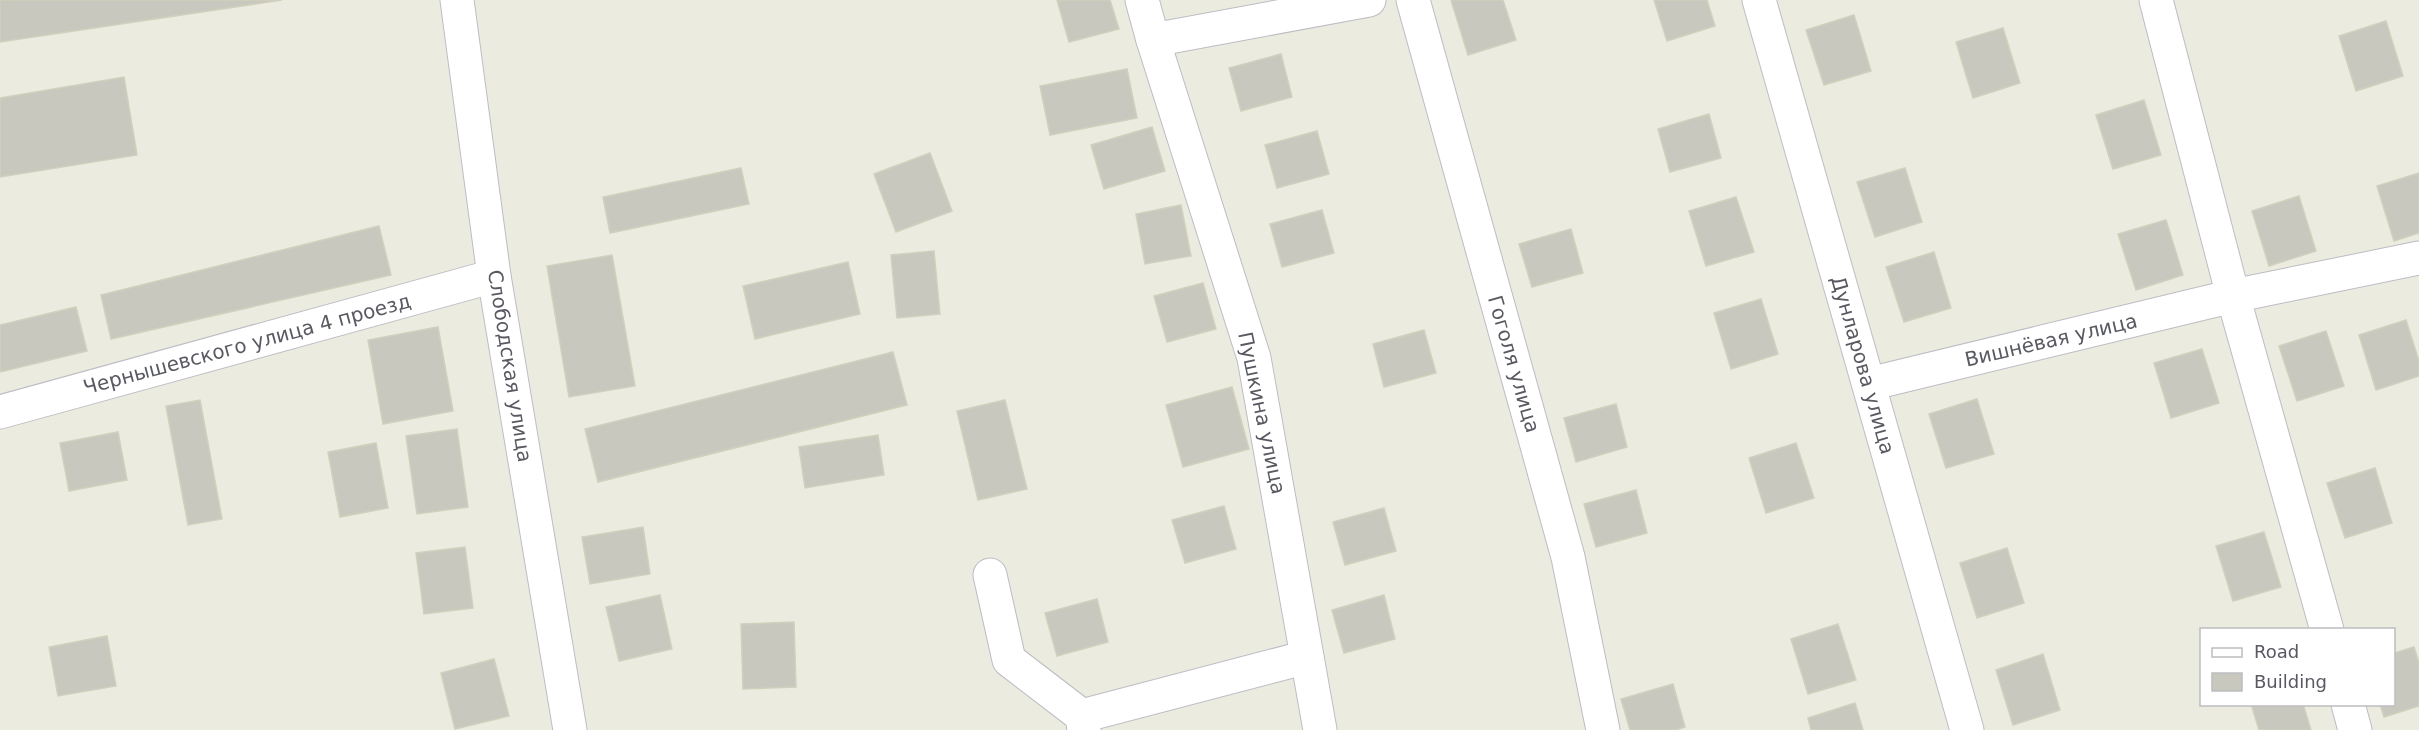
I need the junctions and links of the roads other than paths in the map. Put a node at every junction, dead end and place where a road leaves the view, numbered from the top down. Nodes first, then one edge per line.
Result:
1 (457, 0) edge
2 (1142, 0) edge
3 (1369, 0) edge
4 (1413, 0) edge
5 (1759, 0) edge
6 (2156, 0) edge
7 (1153, 40) junction
8 (2419, 258) edge
9 (494, 276) junction
10 (2233, 296) junction
11 (1869, 384) junction
12 (0, 412) edge
13 (990, 575) dead end
14 (2326, 628) edge
15 (1307, 657) junction
16 (2348, 706) edge
17 (1083, 723) edge
18 (570, 730) edge
19 (1320, 730) edge
20 (1603, 730) edge
21 (1967, 730) edge
22 (2355, 730) edge

1 - 9 street, Слободская улица
2 - 7 street, Пушкина улица
3 - 7 street
4 - 20 street, Гоголя улица
5 - 11 street, Дунларова улица
6 - 10 street
7 - 15 street, Пушкина улица
8 - 10 street, Вишнёвая улица
9 - 12 street, Чернышевского улица 4 проезд
9 - 18 street, Слободская улица
10 - 11 street, Вишнёвая улица
10 - 14 street
11 - 21 street, Дунларова улица
13 - 17 street
15 - 17 street
15 - 19 street, Пушкина улица
16 - 22 street

